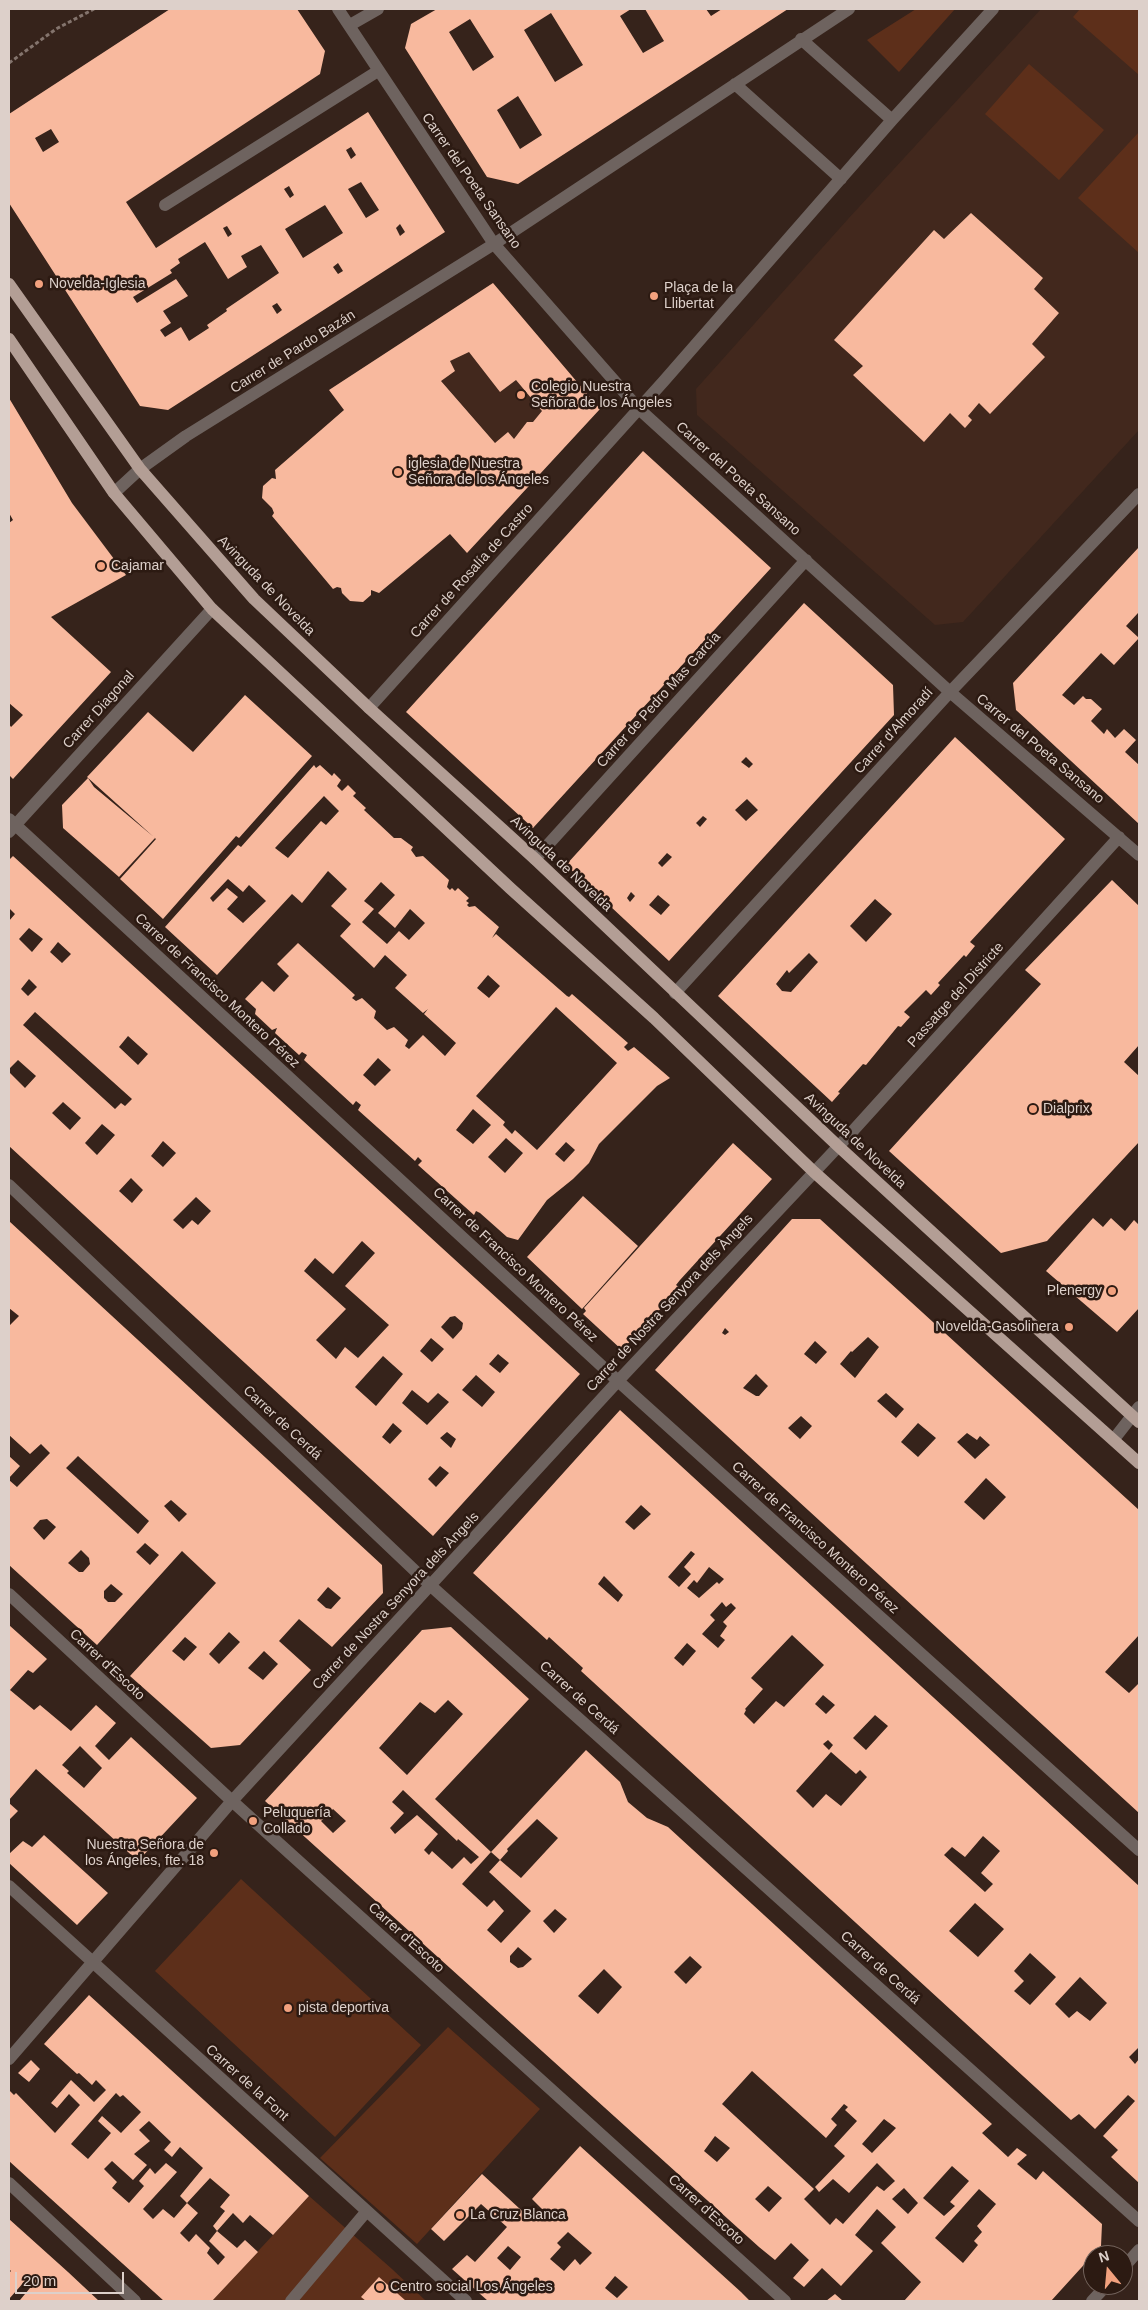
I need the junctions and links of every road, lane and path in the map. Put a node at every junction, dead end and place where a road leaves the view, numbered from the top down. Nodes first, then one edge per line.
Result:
1 (94, 9) edge
2 (338, 9) edge
3 (378, 9) edge
4 (849, 9) edge
5 (993, 9) edge
6 (350, 25) junction
7 (801, 40) junction
8 (9, 62) edge
9 (378, 71) junction
10 (735, 84) junction
11 (892, 120) junction
12 (841, 179) junction
13 (165, 205) dead end
14 (494, 244) junction
15 (9, 284) edge
16 (9, 339) edge
17 (639, 409) junction
18 (140, 469) junction
19 (114, 493) junction
20 (1139, 494) edge
21 (806, 560) junction
22 (212, 608) junction
23 (950, 692) junction
24 (369, 708) junction
25 (11, 825) edge
26 (1120, 837) junction
27 (1139, 855) edge
28 (535, 859) junction
29 (675, 993) junction
30 (838, 1146) junction
31 (814, 1172) junction
32 (9, 1186) edge
33 (618, 1381) junction
34 (1137, 1415) edge
35 (1114, 1439) junction
36 (1139, 1463) edge
37 (431, 1586) junction
38 (9, 1594) edge
39 (232, 1801) junction
40 (1139, 1850) edge
41 (9, 1886) edge
42 (93, 1963) junction
43 (9, 2059) edge
44 (9, 2183) edge
45 (366, 2212) junction
46 (1139, 2221) edge
47 (135, 2301) edge
48 (291, 2301) edge
49 (466, 2301) edge
50 (785, 2301) edge

1 - 8 path
2 - 6 street, Carrer del Poeta Sansano
3 - 6 street
4 - 7 street
5 - 11 street
6 - 9 street, Carrer del Poeta Sansano
7 - 10 street
7 - 11 street
9 - 13 street
9 - 14 street, Carrer del Poeta Sansano
10 - 12 street
10 - 14 street
11 - 12 street
12 - 17 street
14 - 17 street, Carrer del Poeta Sansano
14 - 18 street, Carrer de Pardo Bazán
15 - 18 main road, Avinguda de Novelda
16 - 19 main road
17 - 21 street, Carrer del Poeta Sansano
17 - 24 street, Carrer de Rosalía de Castro
18 - 19 street, Carrer de Pardo Bazán
18 - 24 main road, Avinguda de Novelda
19 - 22 main road
20 - 23 street, Carrer d'Almoradí
21 - 23 street, Carrer del Poeta Sansano
21 - 28 street, Carrer de Pedro Mas García
22 - 25 street, Carrer Diagonal
22 - 31 main road
23 - 26 street, Carrer del Poeta Sansano
23 - 29 street, Carrer d'Almoradí
24 - 28 main road, Avinguda de Novelda
25 - 33 street, Carrer de Francisco Montero Pérez
26 - 27 street, Carrer del Poeta Sansano
26 - 30 street, Passatge del Districte
28 - 29 main road, Avinguda de Novelda
29 - 30 main road, Avinguda de Novelda
30 - 31 street, Passatge del Districte
30 - 34 main road, Avinguda de Novelda
31 - 33 street, Carrer de Nostra Senyora dels Àngels
31 - 35 main road
32 - 37 street, Carrer de Cerdá
33 - 37 street, Carrer de Nostra Senyora dels Àngels
33 - 40 street, Carrer de Francisco Montero Pérez
34 - 35 street
35 - 36 main road
37 - 39 street, Carrer de Nostra Senyora dels Àngels
37 - 46 street, Carrer de Cerdá
38 - 39 street, Carrer d'Escoto
39 - 42 street, Carrer de Nostra Senyora dels Àngels
39 - 50 street, Carrer d'Escoto
41 - 42 street, Carrer de la Font
42 - 43 street, Carrer de Nostra Senyora dels Àngels
42 - 45 street, Carrer de la Font
44 - 47 street
45 - 48 street
45 - 49 street, Carrer de la Font

